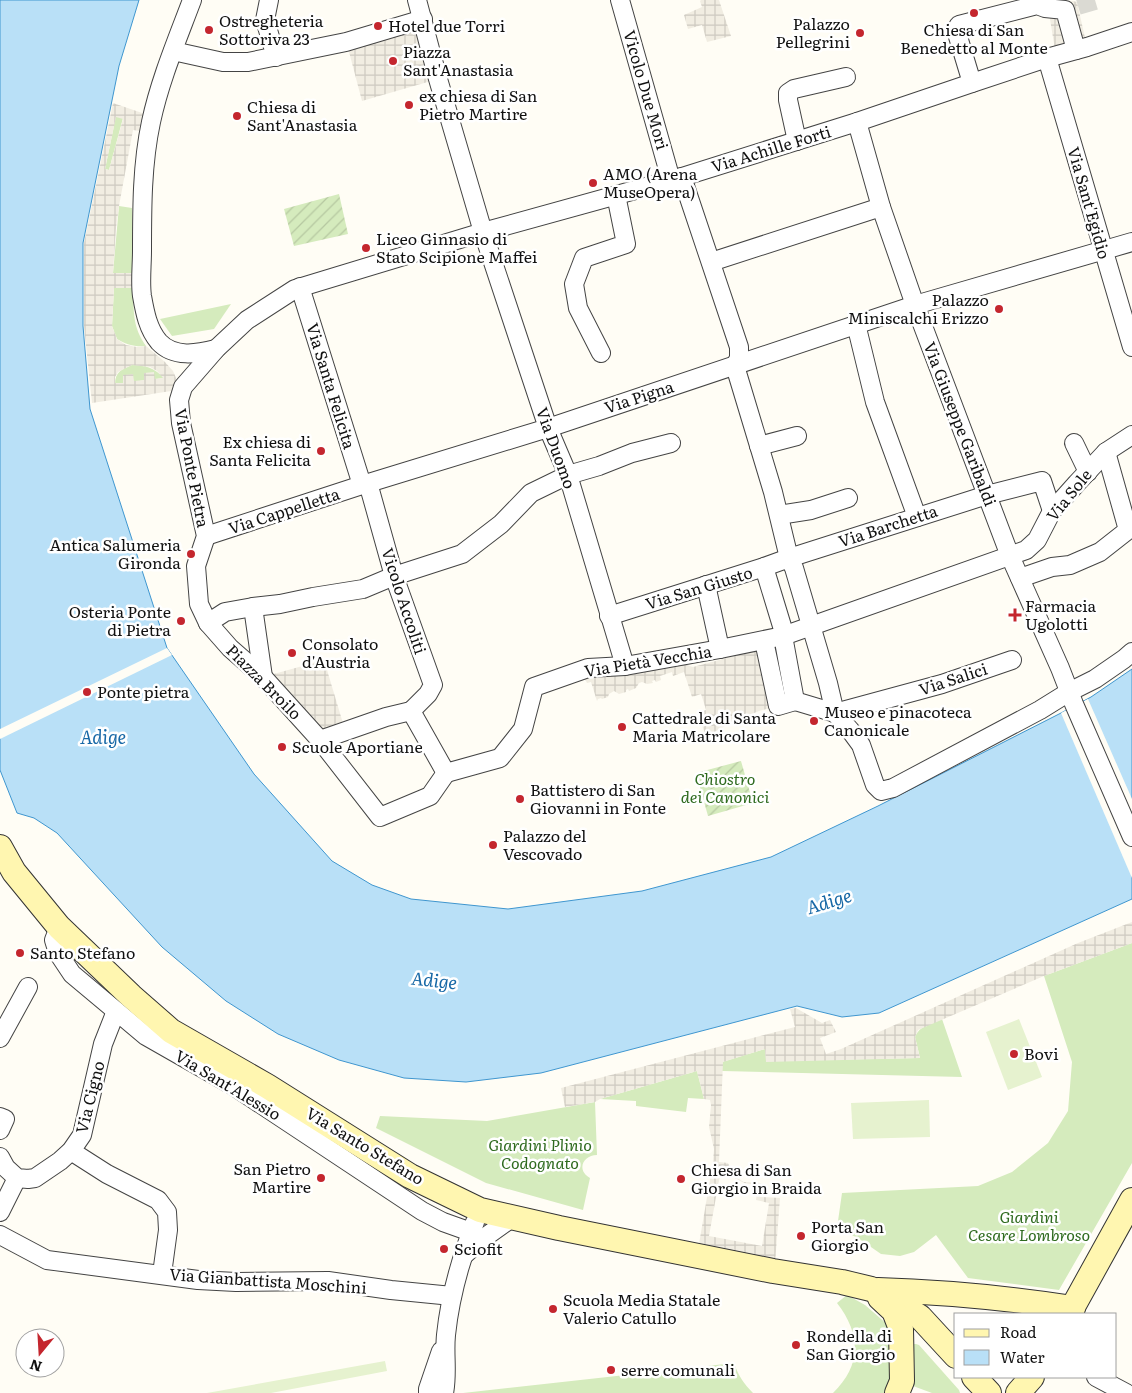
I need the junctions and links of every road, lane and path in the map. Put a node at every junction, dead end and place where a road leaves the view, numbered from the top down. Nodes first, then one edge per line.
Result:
1 (192, 0) edge
2 (269, 0) edge
3 (417, 0) edge
4 (620, 0) edge
5 (423, 20) junction
6 (1132, 32) edge
7 (1076, 50) junction
8 (173, 51) junction
9 (276, 57) junction
10 (1047, 58) junction
11 (846, 77) dead end
12 (972, 83) junction
13 (857, 122) junction
14 (797, 141) junction
15 (677, 179) junction
16 (616, 195) junction
17 (881, 207) junction
18 (483, 232) junction
19 (1132, 242) edge
20 (1103, 250) junction
21 (711, 262) junction
22 (300, 288) junction
23 (915, 305) junction
24 (856, 324) junction
25 (1132, 347) edge
26 (216, 349) junction
27 (601, 353) dead end
28 (735, 366) junction
29 (548, 428) junction
30 (797, 436) dead end
31 (1132, 436) edge
32 (671, 443) dead end
33 (1074, 443) dead end
34 (759, 446) junction
35 (1106, 452) junction
36 (1088, 472) junction
37 (568, 475) junction
38 (365, 484) junction
39 (987, 495) junction
40 (848, 498) dead end
41 (1052, 511) junction
42 (779, 515) junction
43 (916, 517) junction
44 (206, 536) junction
45 (1010, 556) junction
46 (789, 558) junction
47 (764, 567) junction
48 (394, 576) junction
49 (1020, 578) junction
50 (706, 585) junction
51 (253, 607) junction
52 (609, 616) junction
53 (208, 623) junction
54 (811, 626) junction
55 (784, 636) junction
56 (764, 640) junction
57 (720, 649) junction
58 (1132, 652) edge
59 (1012, 660) dead end
60 (625, 666) junction
61 (263, 677) junction
62 (1072, 698) junction
63 (795, 701) junction
64 (411, 711) junction
65 (835, 713) junction
66 (320, 740) junction
67 (446, 773) junction
68 (1132, 837) edge
69 (0, 847) edge
70 (59, 927) junction
71 (28, 987) dead end
72 (116, 1010) junction
73 (0, 1038) edge
74 (71, 1151) junction
75 (0, 1157) edge
76 (17, 1178) junction
77 (1132, 1200) edge
78 (480, 1210) junction
79 (0, 1212) edge
80 (513, 1217) junction
81 (471, 1232) junction
82 (0, 1235) edge
83 (463, 1255) junction
84 (162, 1274) junction
85 (871, 1290) junction
86 (452, 1296) junction
87 (970, 1296) junction
88 (1071, 1311) edge
89 (920, 1317) junction
90 (446, 1336) junction
91 (954, 1354) edge
92 (975, 1378) edge
93 (1031, 1378) edge
94 (1037, 1378) edge
95 (1098, 1378) edge
96 (428, 1393) edge
97 (444, 1393) edge
98 (897, 1393) edge
99 (989, 1393) edge
100 (1018, 1393) edge
101 (1036, 1393) edge
102 (1126, 1393) edge

1 - 8 street
2 - 9 street
3 - 5 street, Via Duomo
4 - 15 street, Vicolo Due Mori
5 - 9 street
5 - 18 street, Via Duomo
6 - 7 street, Via Achille Forti
7 - 10 street, Via Achille Forti
7 - 12 street
8 - 9 street
8 - 26 street
10 - 12 street, Via Achille Forti
10 - 20 street, Via Sant'Egidio
11 - 14 street
12 - 13 street, Via Achille Forti
13 - 14 street, Via Achille Forti
13 - 17 street, Via Giuseppe Garibaldi
14 - 15 street, Via Achille Forti
15 - 16 street, Via Achille Forti
15 - 21 street, Vicolo Due Mori
16 - 18 street, Via Achille Forti
16 - 27 street
17 - 21 street
17 - 23 street, Via Giuseppe Garibaldi
18 - 22 street, Via Ponte Pietra
18 - 29 street, Via Duomo
19 - 20 street, Via Pigna
20 - 23 street, Via Pigna
20 - 25 street, Via Sant'Egidio
21 - 28 street, Vicolo Due Mori
22 - 26 street, Via Ponte Pietra
22 - 38 street, Via Santa Felicita
23 - 24 street, Via Pigna
23 - 39 street, Via Giuseppe Garibaldi
24 - 28 street, Via Pigna
24 - 43 street
26 - 44 street, Via Ponte Pietra
28 - 29 street, Via Pigna
28 - 34 street
29 - 37 street, Via Duomo
29 - 38 street, Via Pigna
30 - 34 street
31 - 35 street, Via Sole
32 - 37 street
33 - 36 street
34 - 42 street
35 - 36 street, Via Sole
35 - 49 street
36 - 41 street, Via Sole
37 - 48 street
37 - 52 street, Via Duomo
38 - 44 street, Via Cappelletta
38 - 48 street, Vicolo Accoliti
39 - 41 street, Via Barchetta
39 - 43 street, Via Barchetta
39 - 45 street, Via Giuseppe Garibaldi
40 - 42 street
41 - 45 street, Via Sole
42 - 46 street
43 - 46 street, Via Barchetta
44 - 53 street, Via Ponte Pietra
45 - 49 street, Via Giuseppe Garibaldi
45 - 54 street, Via Sole
46 - 47 street, Via San Giusto
46 - 54 street
47 - 50 street, Via San Giusto
47 - 55 street
48 - 51 street
48 - 64 street, Vicolo Accoliti
49 - 62 street, Via Giuseppe Garibaldi
50 - 52 street, Via San Giusto
50 - 57 street
51 - 53 street
51 - 61 street
52 - 60 street, Via Duomo
53 - 61 street, Piazza Broilo
54 - 55 street, Via Pietà Vecchia
54 - 65 street
55 - 56 street, Via Pietà Vecchia
55 - 63 street
56 - 57 street, Via Pietà Vecchia
56 - 63 street
57 - 60 street, Via Pietà Vecchia
58 - 62 street
59 - 65 street, Via Salici
60 - 67 street, Via Pietà Vecchia
61 - 66 street, Piazza Broilo
62 - 65 street
62 - 68 street, Via Giuseppe Garibaldi
63 - 65 street
64 - 66 street
64 - 67 street
66 - 67 street, Piazza Broilo
69 - 70 main road, Via Santo Stefano
70 - 72 street, Via Sant'Alessio
70 - 78 main road, Via Santo Stefano
71 - 73 street
72 - 74 street, Via Cigno
72 - 81 street, Via Sant'Alessio
74 - 76 street, Via Cigno
74 - 84 street
75 - 76 street
76 - 79 street
77 - 88 main road
78 - 80 main road, Via Santo Stefano
78 - 81 street
80 - 83 street
80 - 85 main road, Via Santo Stefano
81 - 83 street
82 - 84 street, Via Gianbattista Moschini
83 - 86 street
84 - 86 street, Via Gianbattista Moschini
85 - 87 main road
85 - 89 main road
85 - 98 main road
86 - 90 street
87 - 88 main road
87 - 89 main road
89 - 91 main road
90 - 96 street
90 - 97 street
92 - 99 main road
93 - 100 main road
94 - 101 main road
95 - 102 street

